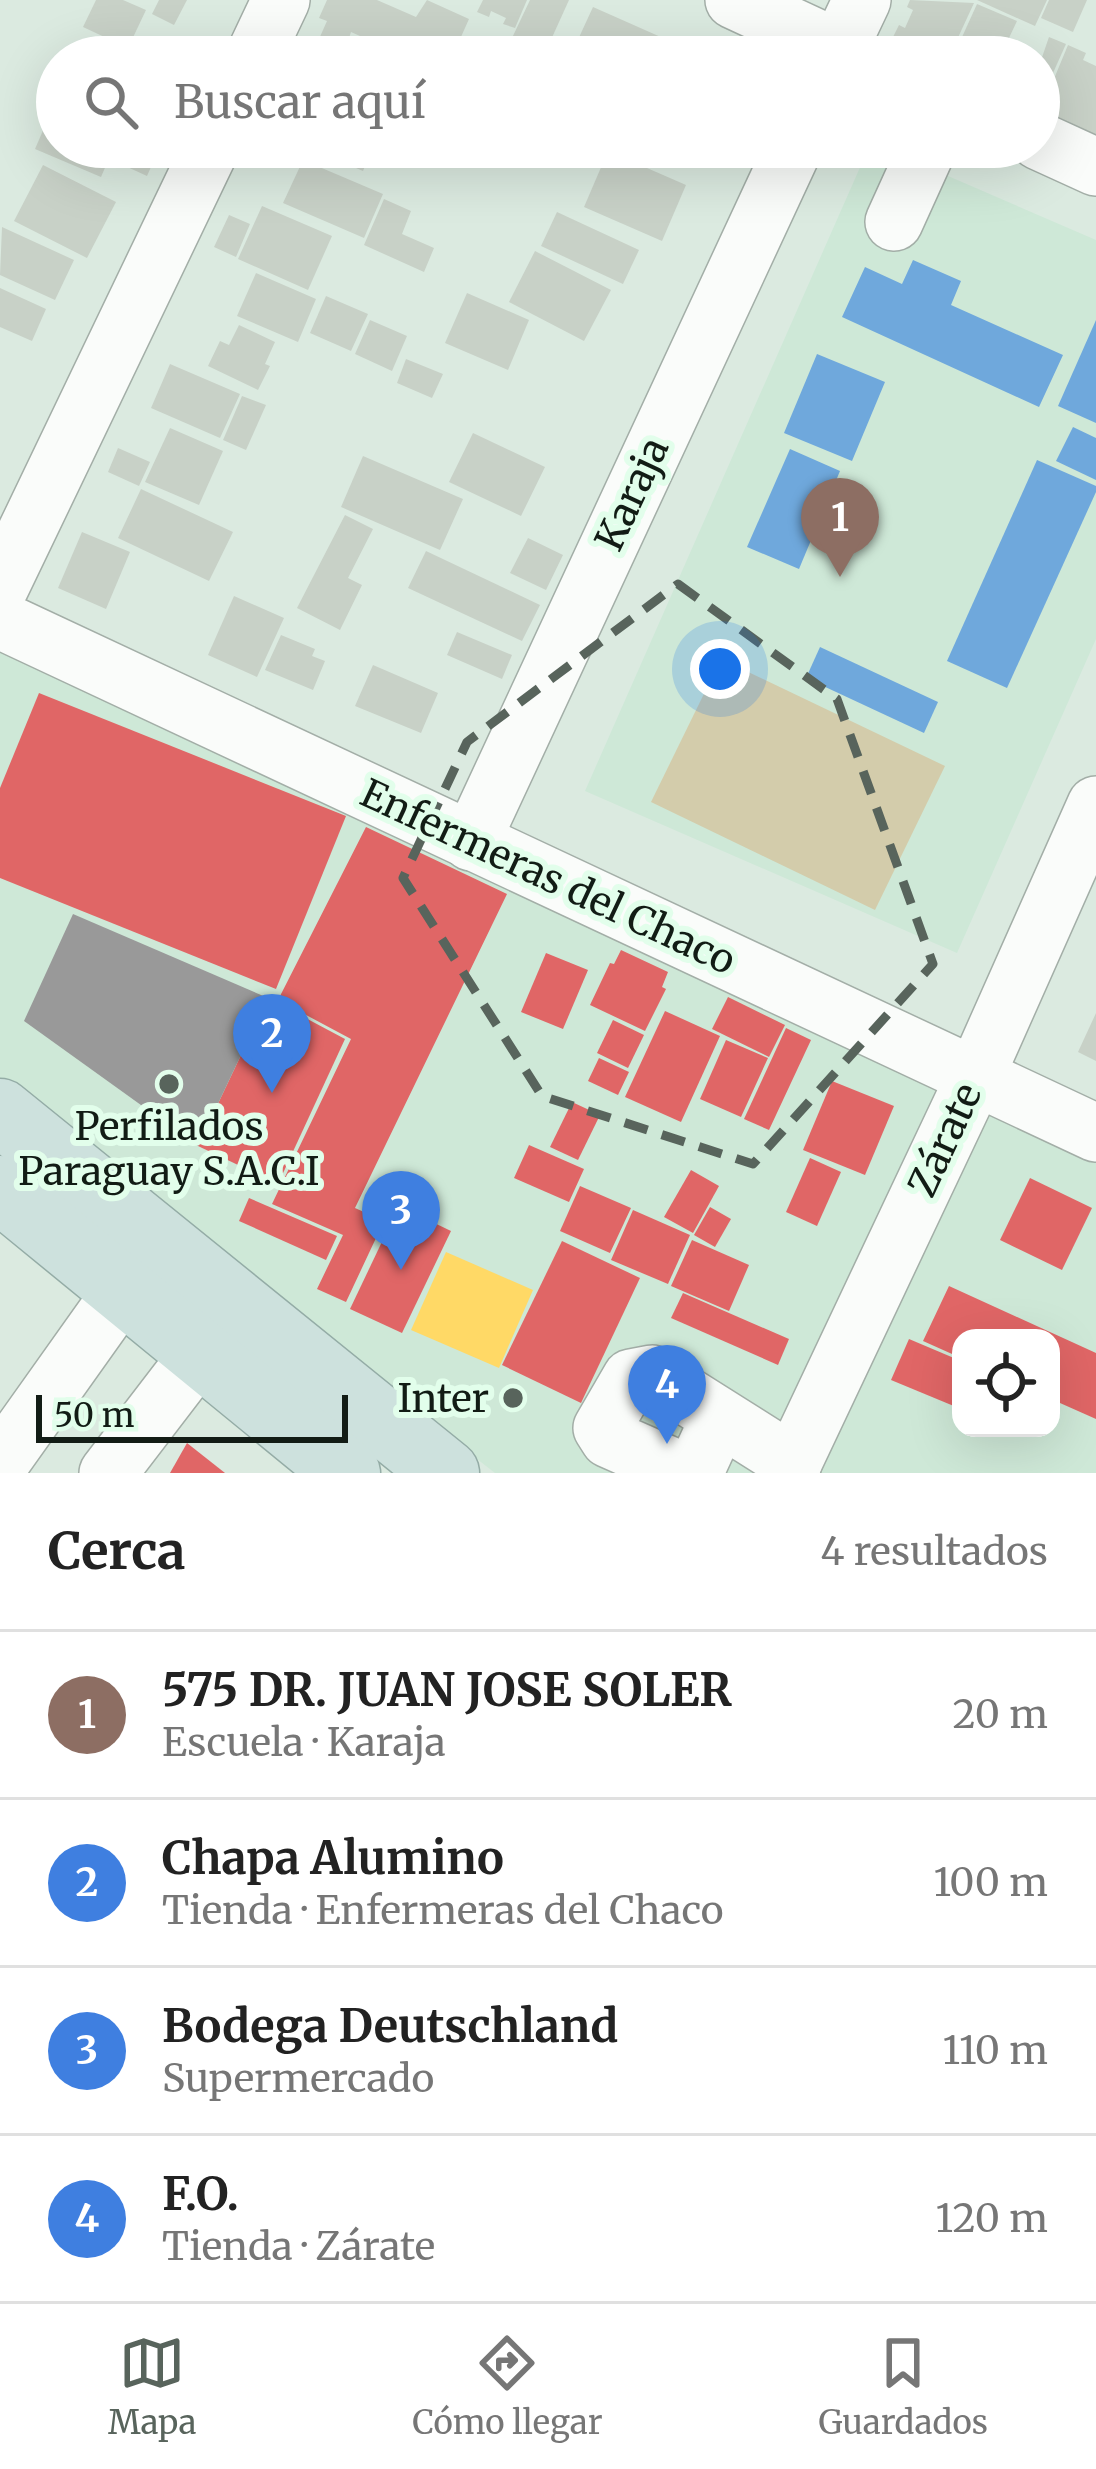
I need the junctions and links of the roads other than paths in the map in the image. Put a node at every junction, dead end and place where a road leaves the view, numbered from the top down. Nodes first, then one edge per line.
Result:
1 (281, 0) edge
2 (734, 0) edge
3 (264, 36) edge
4 (835, 36) edge
5 (1060, 151) edge
6 (1096, 167) edge
7 (201, 168) edge
8 (784, 168) edge
9 (919, 168) edge
10 (895, 222) dead end
11 (0, 587) edge
12 (0, 620) edge
13 (1096, 805) edge
14 (471, 842) junction
15 (975, 1077) junction
16 (0, 1112) edge
17 (1096, 1133) edge
18 (0, 1190) edge
19 (123, 1290) junction
20 (200, 1353) junction
21 (719, 1419) dead end
22 (0, 1463) edge
23 (790, 1468) edge
24 (108, 1473) edge
25 (347, 1473) edge
26 (446, 1473) edge

1 - 3 street
2 - 4 street
5 - 6 street
7 - 11 street
8 - 14 street, Karaja
9 - 10 street
12 - 14 street, Enfermeras del Chaco
13 - 15 street, Zárate
14 - 15 street, Enfermeras del Chaco
15 - 17 street, Enfermeras del Chaco
15 - 23 street, Zárate
16 - 26 highway
18 - 19 highway
19 - 20 highway
19 - 22 street
20 - 24 street
20 - 25 highway
21 - 23 street

